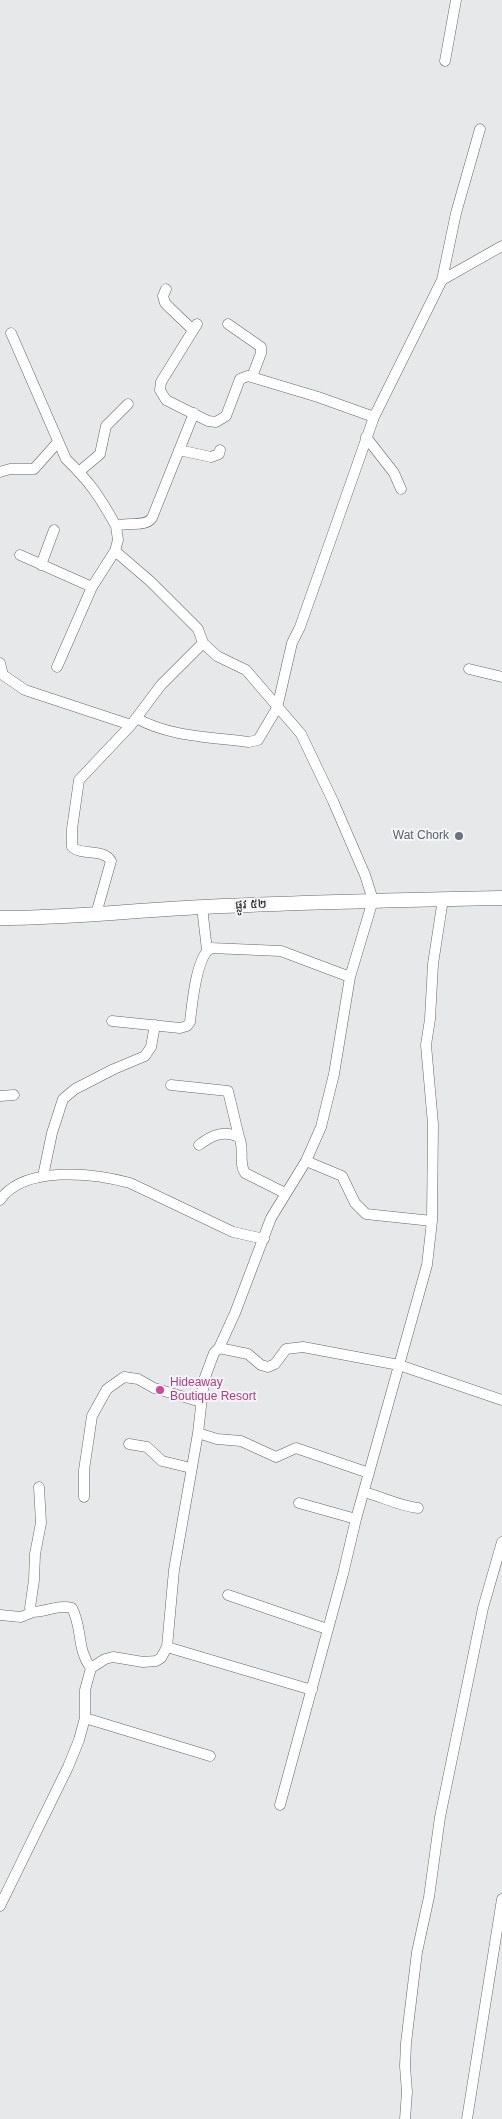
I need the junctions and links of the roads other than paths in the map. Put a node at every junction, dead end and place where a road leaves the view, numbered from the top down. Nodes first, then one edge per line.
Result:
1 (456, 0) edge
2 (445, 61) dead end
3 (480, 129) dead end
4 (502, 246) edge
5 (442, 280) junction
6 (166, 290) dead end
7 (228, 324) dead end
8 (11, 333) dead end
9 (252, 377) junction
10 (128, 404) dead end
11 (194, 413) junction
12 (374, 417) junction
13 (366, 437) junction
14 (58, 442) junction
15 (179, 450) junction
16 (220, 450) dead end
17 (80, 471) junction
18 (0, 472) edge
19 (401, 489) dead end
20 (116, 526) junction
21 (54, 530) dead end
22 (115, 551) junction
23 (20, 555) dead end
24 (41, 565) junction
25 (92, 587) junction
26 (203, 644) junction
27 (0, 663) edge
28 (57, 667) dead end
29 (469, 669) dead end
30 (502, 677) edge
31 (276, 708) junction
32 (134, 721) junction
33 (502, 898) edge
34 (443, 899) junction
35 (373, 900) junction
36 (202, 907) junction
37 (96, 914) junction
38 (0, 918) edge
39 (207, 950) junction
40 (350, 977) junction
41 (112, 1021) dead end
42 (155, 1025) junction
43 (171, 1085) dead end
44 (0, 1096) edge
45 (14, 1096) dead end
46 (239, 1137) junction
47 (199, 1145) dead end
48 (306, 1161) junction
49 (43, 1176) junction
50 (286, 1193) junction
51 (0, 1200) edge
52 (432, 1221) junction
53 (264, 1238) junction
54 (219, 1348) junction
55 (399, 1365) junction
56 (501, 1400) edge
57 (201, 1402) junction
58 (198, 1433) junction
59 (129, 1444) dead end
60 (191, 1468) junction
61 (369, 1473) junction
62 (39, 1487) dead end
63 (364, 1492) junction
64 (84, 1497) dead end
65 (299, 1503) dead end
66 (418, 1508) dead end
67 (356, 1519) junction
68 (502, 1542) edge
69 (228, 1595) dead end
70 (33, 1612) junction
71 (0, 1615) edge
72 (328, 1629) junction
73 (167, 1647) junction
74 (91, 1668) junction
75 (312, 1690) junction
76 (85, 1718) junction
77 (210, 1756) dead end
78 (280, 1805) dead end
79 (502, 1899) edge
80 (0, 1906) edge
81 (405, 2119) edge
82 (467, 2119) edge

1 - 2 street
3 - 5 street
4 - 5 street
5 - 12 street
6 - 11 street
7 - 9 street
8 - 14 street
9 - 11 street
9 - 12 street
10 - 17 street
11 - 15 street
12 - 13 street
13 - 19 street
13 - 31 street
14 - 17 street
14 - 18 street
15 - 16 street
15 - 20 street
17 - 20 street
20 - 22 street
21 - 24 street
22 - 25 street
22 - 26 street
23 - 24 street
24 - 25 street
25 - 28 street
26 - 31 street
26 - 32 street
27 - 32 street
29 - 30 street
31 - 32 street
31 - 35 street
32 - 37 street
33 - 34 street, ផ្លូវ ៥២
34 - 35 street, ផ្លូវ ៥២
34 - 52 street
35 - 36 street, ផ្លូវ ៥២
35 - 40 street
36 - 37 street, ផ្លូវ ៥២
36 - 39 street
37 - 38 street, ផ្លូវ ៥២
39 - 40 street
39 - 42 street
40 - 48 street
41 - 42 street
42 - 49 street
43 - 46 street
44 - 45 street
46 - 47 street
46 - 50 street
48 - 50 street
48 - 52 street
49 - 51 street
49 - 53 street
50 - 53 street
52 - 55 street
53 - 54 street
54 - 55 street
54 - 57 street
55 - 56 street
55 - 61 street
57 - 58 street
57 - 64 street
58 - 60 street
58 - 61 street
59 - 60 street
60 - 73 street
61 - 63 street
62 - 70 street
63 - 66 street
63 - 67 street
65 - 67 street
67 - 72 street
68 - 81 street
69 - 72 street
70 - 71 street
70 - 74 street
72 - 75 street
73 - 74 street
73 - 75 street
74 - 76 street
75 - 78 street
76 - 77 street
76 - 80 street
79 - 82 street

